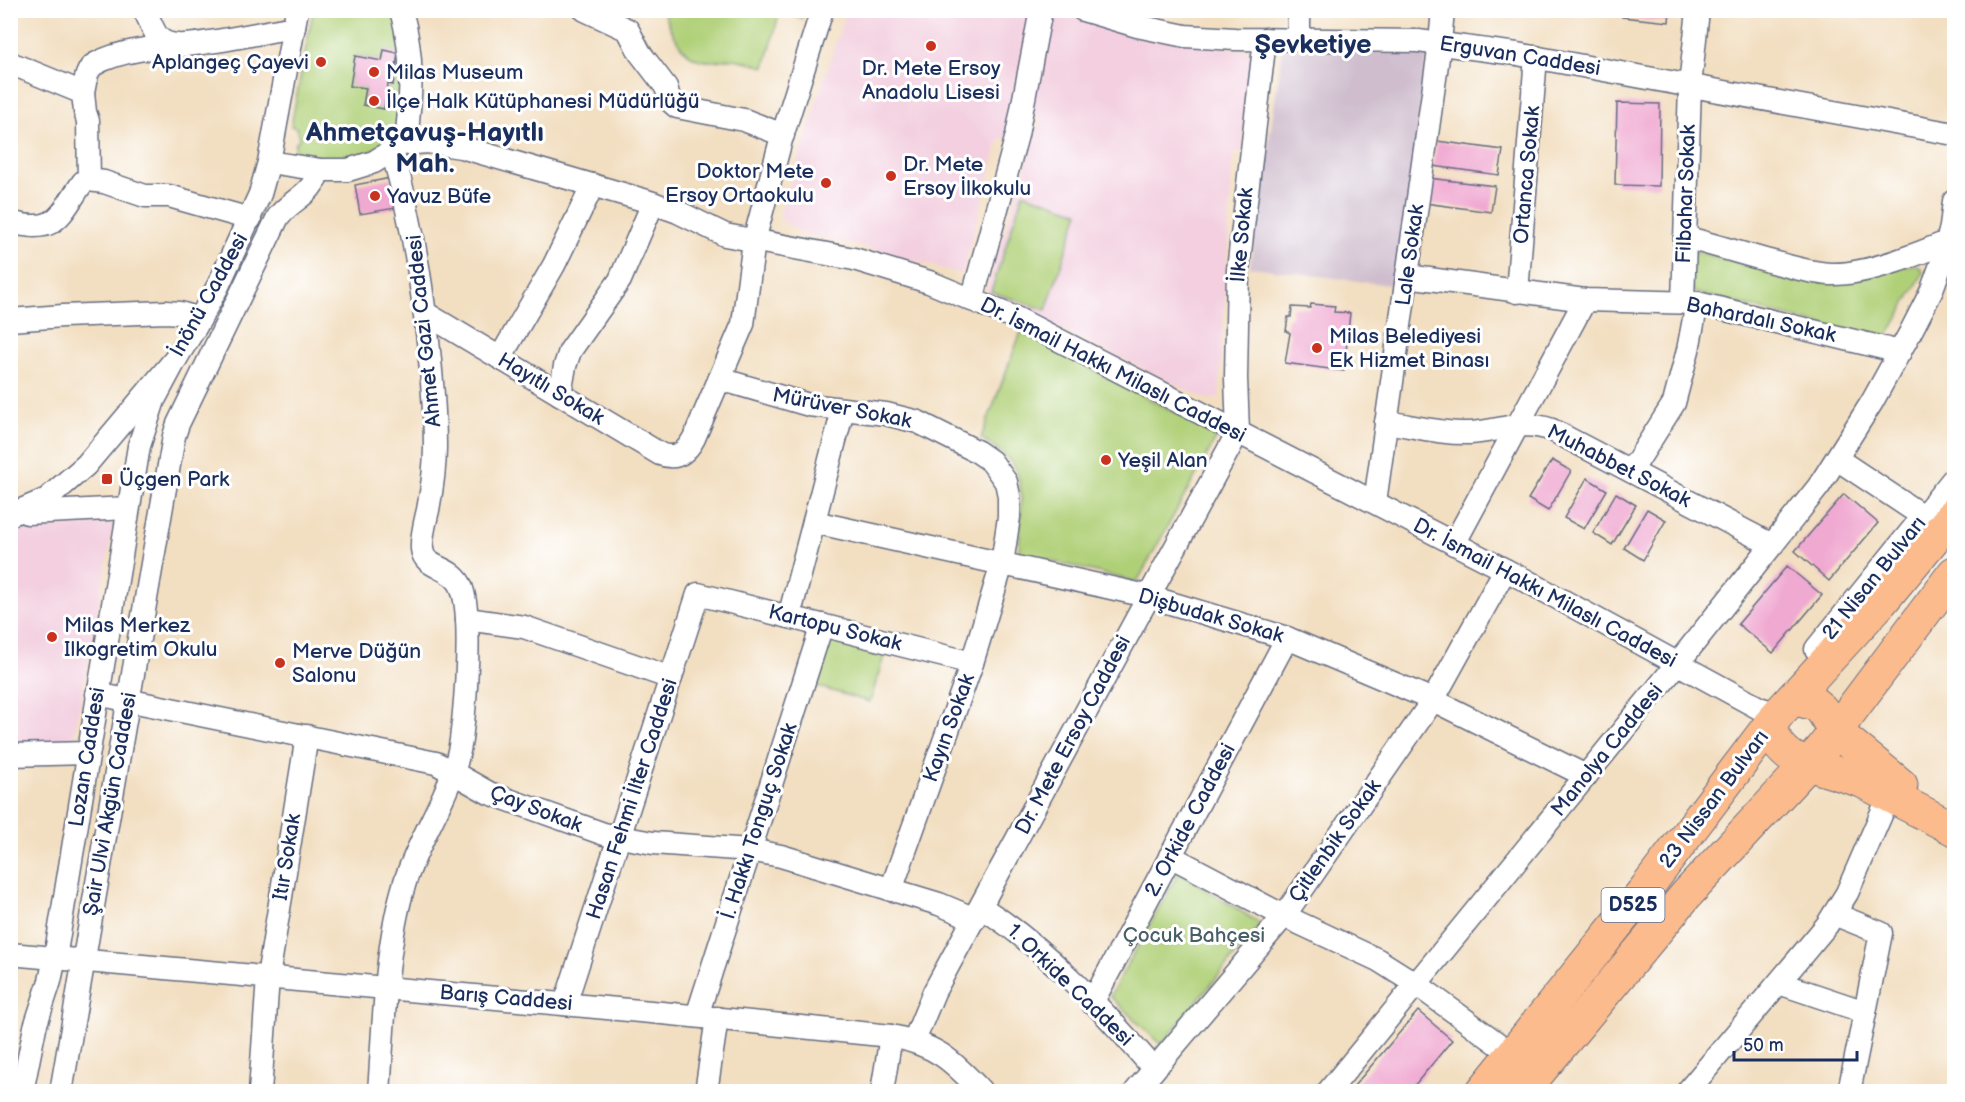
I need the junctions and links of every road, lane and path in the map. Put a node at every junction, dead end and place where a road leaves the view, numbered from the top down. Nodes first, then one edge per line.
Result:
1 (144, 10) edge
2 (401, 10) edge
3 (585, 10) edge
4 (822, 10) edge
5 (1041, 10) edge
6 (1083, 10) edge
7 (1299, 10) edge
8 (1443, 10) edge
9 (1698, 10) edge
10 (1108, 14) edge
11 (296, 19) edge
12 (1265, 39) junction
13 (1299, 39) junction
14 (1440, 43) junction
15 (177, 45) junction
16 (1536, 57) junction
17 (10, 63) edge
18 (1690, 86) junction
19 (83, 93) junction
20 (1954, 134) edge
21 (783, 135) junction
22 (399, 147) junction
23 (270, 162) junction
24 (318, 170) junction
25 (89, 180) junction
26 (593, 185) junction
27 (1954, 201) edge
28 (653, 203) junction
29 (250, 219) junction
30 (10, 222) edge
31 (1685, 237) junction
32 (754, 241) junction
33 (1951, 241) edge
34 (1407, 276) junction
35 (1517, 292) junction
36 (972, 300) junction
37 (1585, 300) junction
38 (1690, 302) junction
39 (425, 313) junction
40 (200, 319) junction
41 (10, 320) edge
42 (1900, 352) junction
43 (177, 357) junction
44 (500, 358) junction
45 (720, 379) junction
46 (560, 394) junction
47 (843, 411) junction
48 (1386, 422) junction
49 (1518, 424) junction
50 (1238, 432) junction
51 (1837, 459) junction
52 (1630, 471) junction
53 (1954, 478) edge
54 (1374, 502) junction
55 (128, 508) junction
56 (11, 514) edge
57 (1939, 516) edge
58 (814, 522) junction
59 (1454, 544) junction
60 (1772, 545) junction
61 (1002, 564) junction
62 (1505, 570) junction
63 (1954, 573) edge
64 (698, 594) joint
65 (1147, 596) junction
66 (789, 617) junction
67 (467, 620) junction
68 (822, 625) junction
69 (1287, 638) junction
70 (1816, 649) dead end
71 (972, 663) junction
72 (1678, 663) junction
73 (671, 678) junction
74 (98, 694) junction
75 (128, 700) junction
76 (1433, 700) junction
77 (1780, 712) junction
78 (1835, 731) junction
79 (307, 736) junction
80 (88, 753) junction
81 (10, 755) edge
82 (1808, 764) junction
83 (453, 771) junction
84 (1586, 776) junction
85 (1890, 794) junction
86 (1954, 824) edge
87 (1954, 829) edge
88 (619, 838) junction
89 (750, 850) junction
90 (1170, 856) junction
91 (891, 890) junction
92 (978, 913) junction
93 (1834, 914) junction
94 (1284, 916) junction
95 (10, 954) edge
96 (55, 958) junction
97 (83, 961) junction
98 (268, 977) junction
99 (1779, 983) junction
100 (1416, 984) junction
101 (387, 988) junction
102 (1092, 1003) junction
103 (565, 1004) junction
104 (1865, 1012) junction
105 (707, 1017) junction
106 (891, 1036) junction
107 (914, 1041) junction
108 (1512, 1054) junction
109 (1154, 1069) junction
110 (22, 1092) edge
111 (61, 1092) edge
112 (260, 1092) edge
113 (379, 1092) edge
114 (706, 1092) edge
115 (882, 1092) edge
116 (982, 1092) edge
117 (1135, 1092) edge
118 (1328, 1092) edge
119 (1482, 1092) edge
120 (1522, 1092) edge
121 (1687, 1092) edge
122 (1849, 1092) edge

1 - 15 street
2 - 22 street
3 - 21 street
4 - 21 street
5 - 36 street
6 - 10 street, Erguvan Caddesi
7 - 13 street
8 - 14 street, Lale Sokak
9 - 18 street, Filbahar Sokak
10 - 12 street, Erguvan Caddesi
11 - 15 street
11 - 23 street, İnönü Caddesi
12 - 13 street, Erguvan Caddesi
12 - 50 street, İlke Sokak
13 - 14 street, Erguvan Caddesi
14 - 16 street, Erguvan Caddesi
14 - 34 street, Lale Sokak
15 - 19 street
16 - 18 street, Erguvan Caddesi
16 - 35 street, Ortanca Sokak
17 - 19 street
18 - 20 street, Erguvan Caddesi
18 - 31 street, Filbahar Sokak
19 - 25 street
21 - 32 street
22 - 24 street
22 - 26 street, Dr. İsmail Hakkı Milaslı Caddesi
22 - 39 street, Ahmet Gazi Caddesi
23 - 24 street
23 - 29 street, İnönü Caddesi
24 - 75 street, Şair Ulvi Akgün Caddesi
25 - 29 street
25 - 30 street
26 - 28 street, Dr. İsmail Hakkı Milaslı Caddesi
26 - 44 street
27 - 33 street, Manolya Caddesi
28 - 32 street, Dr. İsmail Hakkı Milaslı Caddesi
28 - 46 street
29 - 40 street, İnönü Caddesi
31 - 33 street
31 - 38 street, Filbahar Sokak
32 - 36 street, Dr. İsmail Hakkı Milaslı Caddesi
32 - 45 street
33 - 42 street, Manolya Caddesi
34 - 35 street, Bahardalı Sokak
34 - 48 street, Lale Sokak
35 - 37 street, Bahardalı Sokak
36 - 50 street, Dr. İsmail Hakkı Milaslı Caddesi
37 - 38 street, Bahardalı Sokak
37 - 49 street
38 - 42 street, Bahardalı Sokak
38 - 52 street, Filbahar Sokak
39 - 44 street, Hayıtlı Sokak
39 - 67 street, Ahmet Gazi Caddesi
40 - 41 street
40 - 43 street, İnönü Caddesi
42 - 51 street, Manolya Caddesi
43 - 55 street, Lozan Caddesi
43 - 56 street, İnönü Caddesi
44 - 46 street, Hayıtlı Sokak
45 - 46 street, Hayıtlı Sokak
45 - 47 street, Mürüver Sokak
47 - 58 street
47 - 61 street, Mürüver Sokak
48 - 49 street, Muhabbet Sokak
48 - 54 street, Lale Sokak
49 - 52 street, Muhabbet Sokak
49 - 59 street
50 - 54 street, Dr. İsmail Hakkı Milaslı Caddesi
50 - 65 street, Dr. Mete Ersoy Caddesi
51 - 57 street
51 - 60 street, Manolya Caddesi
52 - 60 street, Muhabbet Sokak
53 - 57 street, 21 Nisan Bulvarı
54 - 59 street, Dr. İsmail Hakkı Milaslı Caddesi
55 - 56 street, İnönü Caddesi
55 - 74 street, Lozan Caddesi
57 - 70 street, 21 Nisan Bulvarı
57 - 77 highway, 23 Nissan Bulvarı / D525
58 - 61 street, Dişbudak Sokak
58 - 66 street
59 - 62 street, Dr. İsmail Hakkı Milaslı Caddesi
60 - 72 street, Manolya Caddesi
61 - 65 street, Dişbudak Sokak
61 - 71 street, Kayın Sokak
62 - 72 street, Dr. İsmail Hakkı Milaslı Caddesi
62 - 76 street, Çitlenbik Sokak
63 - 78 highway, D525
64 - 66 street, Kartopu Sokak
64 - 73 street, Hasan Fehmi İlter Caddesi
65 - 69 street, Dişbudak Sokak
65 - 92 street, Dr. Mete Ersoy Caddesi
66 - 68 street, Kartopu Sokak
67 - 73 street
67 - 83 street, Ahmet Gazi Caddesi
68 - 71 street, Kartopu Sokak
68 - 89 street, İ. Hakkı Tonguç Sokak
69 - 76 street, Dişbudak Sokak
69 - 90 street, 2. Orkide Caddesi
71 - 91 street, Kayın Sokak
72 - 77 street, Dr. İsmail Hakkı Milaslı Caddesi
72 - 84 street, Manolya Caddesi
73 - 88 street, Hasan Fehmi İlter Caddesi
74 - 75 street, Çay Sokak
74 - 80 street, Lozan Caddesi
75 - 79 street, Çay Sokak
75 - 97 street, Şair Ulvi Akgün Caddesi
76 - 84 street, Dişbudak Sokak
76 - 94 street, Çitlenbik Sokak
77 - 78 highway
77 - 82 highway
77 - 108 highway, 23 Nissan Bulvarı / D525
78 - 82 highway, D525
78 - 86 highway
79 - 83 street, Çay Sokak
79 - 98 street, Itır Sokak
80 - 81 street
80 - 96 street, Lozan Caddesi
82 - 85 highway
82 - 120 highway, 23 Nissan Bulvarı / D525
83 - 88 street, Çay Sokak
83 - 101 street, Ahmet Gazi Caddesi
84 - 100 street, Manolya Caddesi
85 - 87 highway
85 - 93 street
88 - 89 street, Çay Sokak
88 - 103 street, Hasan Fehmi İlter Caddesi
89 - 91 street, Çay Sokak
89 - 105 street, İ. Hakkı Tonguç Sokak
90 - 94 street
90 - 102 street, 2. Orkide Caddesi
91 - 92 street, Çay Sokak
92 - 102 street, 1. Orkide Caddesi
92 - 107 street, Dr. Mete Ersoy Caddesi
93 - 99 street
93 - 104 street
94 - 100 street
94 - 109 street, Çitlenbik Sokak
95 - 96 street, Barış Caddesi
96 - 97 street, Barış Caddesi
96 - 110 street, Lozan Caddesi
97 - 98 street, Barış Caddesi
97 - 111 street, Şair Ulvi Akgün Caddesi
98 - 101 street, Barış Caddesi
98 - 112 street, Itır Sokak
99 - 104 street
99 - 121 street
100 - 108 street
100 - 118 street, Manolya Caddesi
101 - 103 street, Barış Caddesi
101 - 113 street, Ahmet Gazi Caddesi
102 - 109 street, 1. Orkide Caddesi
103 - 105 street, Barış Caddesi
104 - 122 street
105 - 106 street, Barış Caddesi
105 - 114 street, İ. Hakkı Tonguç Sokak
106 - 107 street, Barış Caddesi
106 - 115 street
107 - 116 street, Barış Caddesi
108 - 119 highway, 23 Nissan Bulvarı / D525
109 - 117 street, Çitlenbik Sokak

